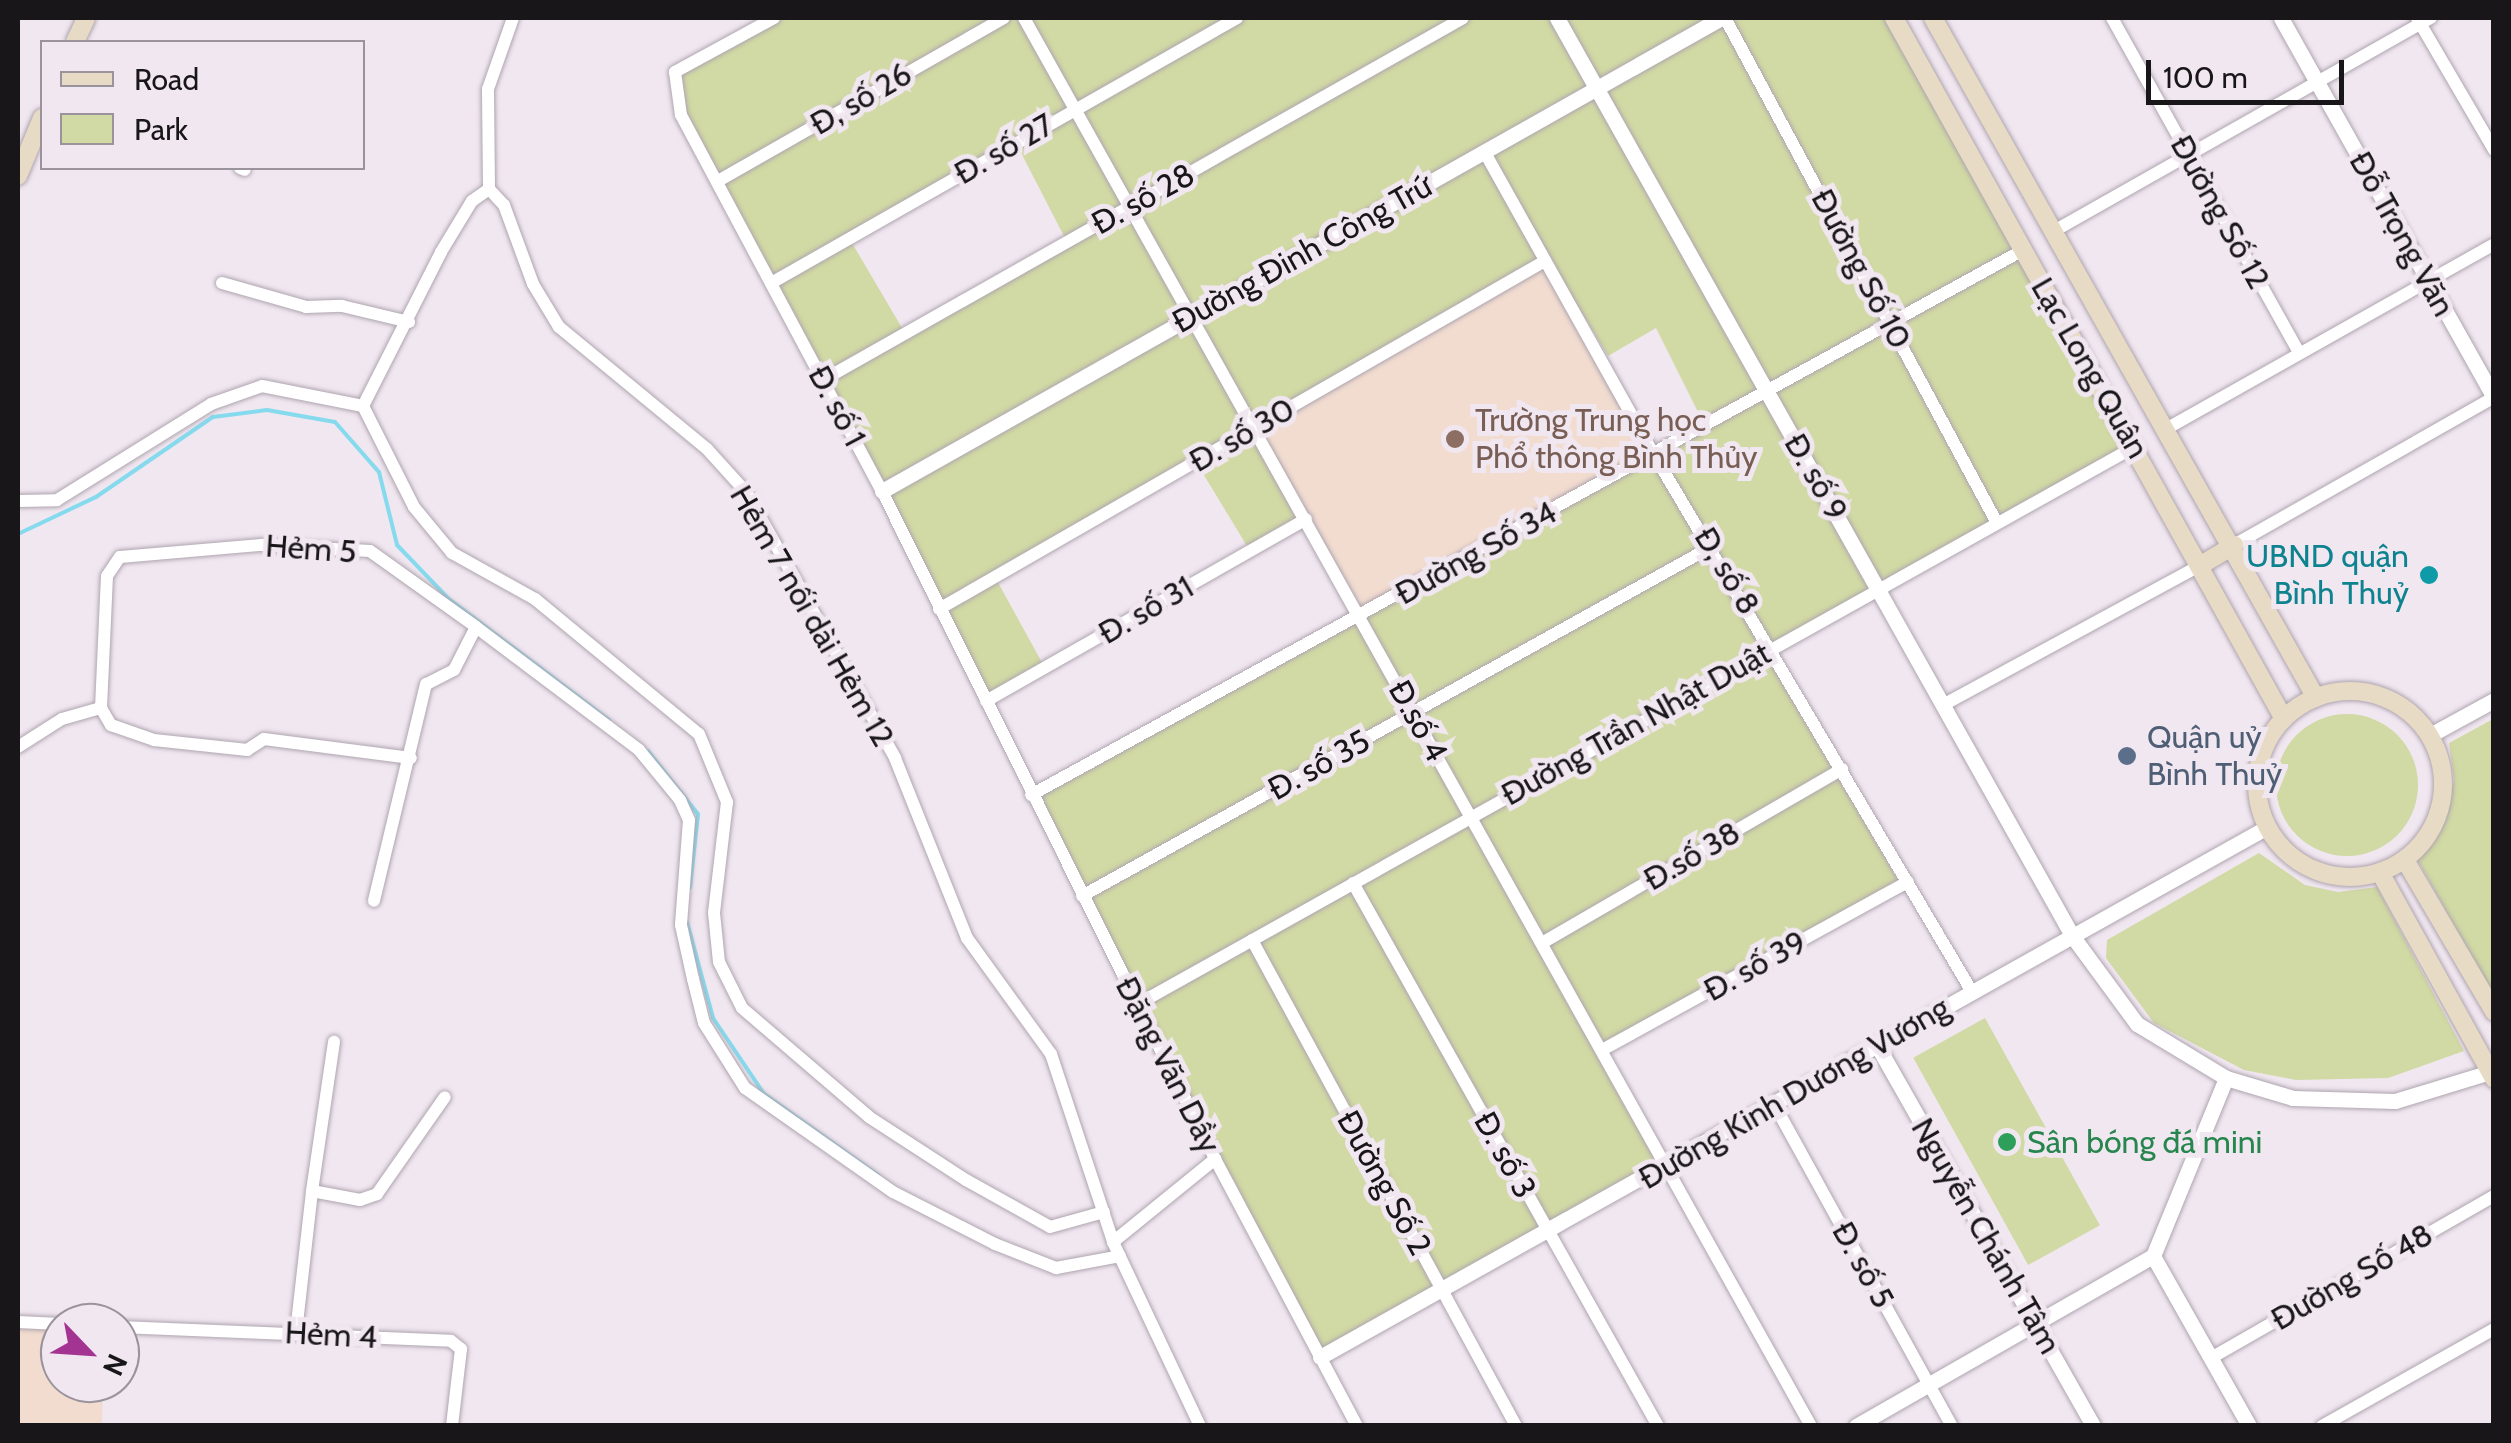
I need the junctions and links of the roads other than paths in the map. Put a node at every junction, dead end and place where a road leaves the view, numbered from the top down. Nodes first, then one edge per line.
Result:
1 (513, 18) edge
2 (774, 18) edge
3 (1004, 18) edge
4 (1024, 18) edge
5 (1236, 18) edge
6 (1463, 18) edge
7 (1557, 18) edge
8 (1723, 18) edge
9 (1894, 18) edge
10 (1933, 18) edge
11 (2112, 18) edge
12 (2282, 18) edge
13 (2423, 20) edge
14 (2318, 82) junction
15 (1596, 88) junction
16 (1075, 108) junction
17 (40, 123) edge
18 (2494, 150) edge
19 (1484, 152) junction
20 (2189, 155) junction
21 (18, 176) edge
22 (718, 181) junction
23 (490, 189) junction
24 (1130, 206) junction
25 (2054, 231) junction
26 (2494, 244) edge
27 (2023, 250) junction
28 (1545, 261) junction
29 (2429, 281) junction
30 (222, 282) dead end
31 (773, 282) junction
32 (1192, 317) junction
33 (409, 322) junction
34 (1891, 326) junction
35 (2299, 354) junction
36 (823, 380) junction
37 (1766, 392) junction
38 (2493, 398) edge
39 (363, 406) junction
40 (1254, 428) junction
41 (2166, 430) junction
42 (2136, 446) junction
43 (1653, 453) junction
44 (882, 491) junction
45 (18, 501) edge
46 (1306, 519) junction
47 (1996, 521) junction
48 (2234, 545) junction
49 (1713, 546) junction
50 (2201, 566) junction
51 (1880, 587) junction
52 (939, 609) junction
53 (1360, 618) junction
54 (476, 627) junction
55 (1773, 647) junction
56 (2316, 698) junction
57 (2494, 700) edge
58 (986, 701) junction
59 (1943, 705) junction
60 (102, 708) junction
61 (1413, 712) junction
62 (2284, 719) junction
63 (2430, 735) junction
64 (18, 747) edge
65 (412, 758) junction
66 (1842, 769) junction
67 (1031, 795) junction
68 (1472, 816) junction
69 (2268, 827) junction
70 (2405, 860) junction
71 (2380, 874) junction
72 (1908, 882) junction
73 (1353, 883) junction
74 (1082, 896) junction
75 (374, 901) dead end
76 (2072, 937) junction
77 (1252, 940) junction
78 (1542, 943) junction
79 (1971, 990) junction
80 (1138, 1004) junction
81 (2494, 1012) edge
82 (334, 1042) dead end
83 (1878, 1047) junction
84 (1602, 1050) junction
85 (2492, 1074) edge
86 (2226, 1078) junction
87 (445, 1097) dead end
88 (1774, 1104) junction
89 (1215, 1159) junction
90 (1668, 1167) junction
91 (312, 1191) junction
92 (2494, 1196) edge
93 (1104, 1212) junction
94 (1548, 1232) junction
95 (1113, 1242) junction
96 (1120, 1256) junction
97 (2153, 1256) junction
98 (1442, 1290) junction
99 (2036, 1324) junction
100 (140, 1328) edge
101 (2494, 1329) edge
102 (296, 1332) junction
103 (1320, 1357) junction
104 (2210, 1358) junction
105 (1929, 1385) junction
106 (452, 1426) edge
107 (1200, 1426) edge
108 (1357, 1426) edge
109 (1516, 1426) edge
110 (1658, 1426) edge
111 (1811, 1426) edge
112 (1856, 1426) edge
113 (1952, 1426) edge
114 (2093, 1426) edge
115 (2249, 1426) edge
116 (2322, 1426) edge

1 - 23 street
2 - 22 street, Đ. số 1
3 - 22 street, Đ, số 26
4 - 16 street, Đ.số 4
5 - 16 street, Đ. số 27
6 - 24 street, Đ. số 28
7 - 15 street, Đ. số 9
8 - 15 street, Đường Đinh Công Trứ
8 - 34 street, Đường Số 10
9 - 27 main road, Lạc Long Quân
10 - 25 main road, Lạc Long Quân
11 - 20 street, Đường Số 12
12 - 14 street, Đỗ Trọng Văn
13 - 14 street
13 - 18 street
14 - 20 street
14 - 29 street, Đỗ Trọng Văn
15 - 19 street, Đường Đinh Công Trứ
15 - 37 street, Đ. số 9
16 - 24 street, Đ.số 4
16 - 31 street, Đ. số 27
17 - 21 main road
19 - 28 street, Đ, số 8
19 - 32 street, Đường Đinh Công Trứ
20 - 25 street
20 - 35 street, Đường Số 12
22 - 31 street, Đ. số 1
23 - 33 street
23 - 93 street, Hẻm 7 nối dài Hẻm 12
24 - 32 street, Đ.số 4
24 - 36 street, Đ. số 28
25 - 27 main road
25 - 41 main road, Lạc Long Quân
26 - 29 street
27 - 34 street, Đường Số 34
27 - 42 main road, Lạc Long Quân
28 - 40 street, Đ. số 30
28 - 43 street, Đ, số 8
29 - 35 street
29 - 38 street, Đỗ Trọng Văn
30 - 33 street
31 - 36 street, Đ. số 1
32 - 40 street, Đ.số 4
32 - 44 street, Đường Đinh Công Trứ
33 - 39 street
34 - 37 street, Đường Số 34
34 - 47 street, Đường Số 10
35 - 41 street
36 - 44 street, Đ. số 1
37 - 43 street, Đường Số 34
37 - 51 street, Đ. số 9
38 - 48 street
39 - 45 street
39 - 93 street
40 - 46 street, Đ.số 4
40 - 52 street, Đ. số 30
41 - 42 main road
41 - 48 main road, Lạc Long Quân
42 - 47 street, Đường Trần Nhật Duật
42 - 50 main road, Lạc Long Quân
43 - 49 street, Đ, số 8
43 - 53 street, Đường Số 34
44 - 52 street, Đ. số 1
46 - 53 street, Đ.số 4
46 - 58 street, Đ. số 31
47 - 51 street, Đường Trần Nhật Duật
48 - 50 main road
48 - 56 main road, Lạc Long Quân
49 - 55 street, Đ, số 8
49 - 61 street, Đ. số 35
50 - 59 street
50 - 62 main road, Lạc Long Quân
51 - 55 street, Đường Trần Nhật Duật
51 - 59 street, Đ. số 9
52 - 58 street, Đ. số 1
53 - 61 street, Đ.số 4
53 - 67 street, Đường Số 34
54 - 60 street, Hẻm 5
54 - 65 street
54 - 96 street, Hẻm 5
55 - 66 street, Đ, số 8
55 - 68 street, Đường Trần Nhật Duật
56 - 62 main road
56 - 63 main road
57 - 63 street
58 - 67 street, Đặng Văn Dầy
59 - 76 street, Đ. số 9
60 - 64 street
60 - 65 street
61 - 68 street, Đ.số 4
61 - 74 street, Đ. số 35
62 - 69 main road
63 - 70 main road
65 - 75 street
66 - 72 street, Đ, số 8
66 - 78 street, Đ.số 38
67 - 74 street, Đặng Văn Dầy
68 - 73 street, Đường Trần Nhật Duật
68 - 78 street, Đ.số 4
69 - 71 main road
69 - 76 street, Đường Kinh Dương Vương
70 - 71 main road
70 - 81 main road
71 - 85 main road
72 - 79 street, Đ, số 8
72 - 84 street, Đ. số 39
73 - 77 street, Đường Trần Nhật Duật
73 - 94 street, Đ. số 3
74 - 80 street, Đặng Văn Dầy
76 - 79 street, Đường Kinh Dương Vương
76 - 86 street, Đ. số 9
77 - 80 street, Đường Trần Nhật Duật
77 - 98 street, Đường Số 2
78 - 84 street, Đ.số 4
79 - 83 street, Đường Kinh Dương Vương
80 - 89 street, Đặng Văn Dầy
82 - 91 street
83 - 88 street, Đường Kinh Dương Vương
83 - 99 street, Nguyễn Chánh Tâm
84 - 90 street, Đ.số 4
85 - 86 street, Đ. số 9
86 - 97 street
87 - 91 street
88 - 90 street, Đường Kinh Dương Vương
88 - 105 street, Đ. số 5
89 - 95 street
89 - 103 street, Đặng Văn Dầy
90 - 94 street, Đường Kinh Dương Vương
90 - 111 street, Đ.số 4
91 - 102 street
92 - 104 street, Đường Số 48
93 - 95 street, Hẻm 7 nối dài Hẻm 12
94 - 98 street, Đường Kinh Dương Vương
94 - 110 street, Đ. số 3
95 - 96 street, Hẻm 7 nối dài Hẻm 12
96 - 107 street, Hẻm 7 nối dài Hẻm 12
97 - 99 street
97 - 104 street
98 - 103 street, Đường Kinh Dương Vương
98 - 109 street, Đường Số 2
99 - 105 street
99 - 114 street, Nguyễn Chánh Tâm
100 - 102 street, Hẻm 4
101 - 116 street
102 - 106 street, Hẻm 4
103 - 108 street, Đặng Văn Dầy
104 - 115 street
105 - 112 street
105 - 113 street, Đ. số 5

